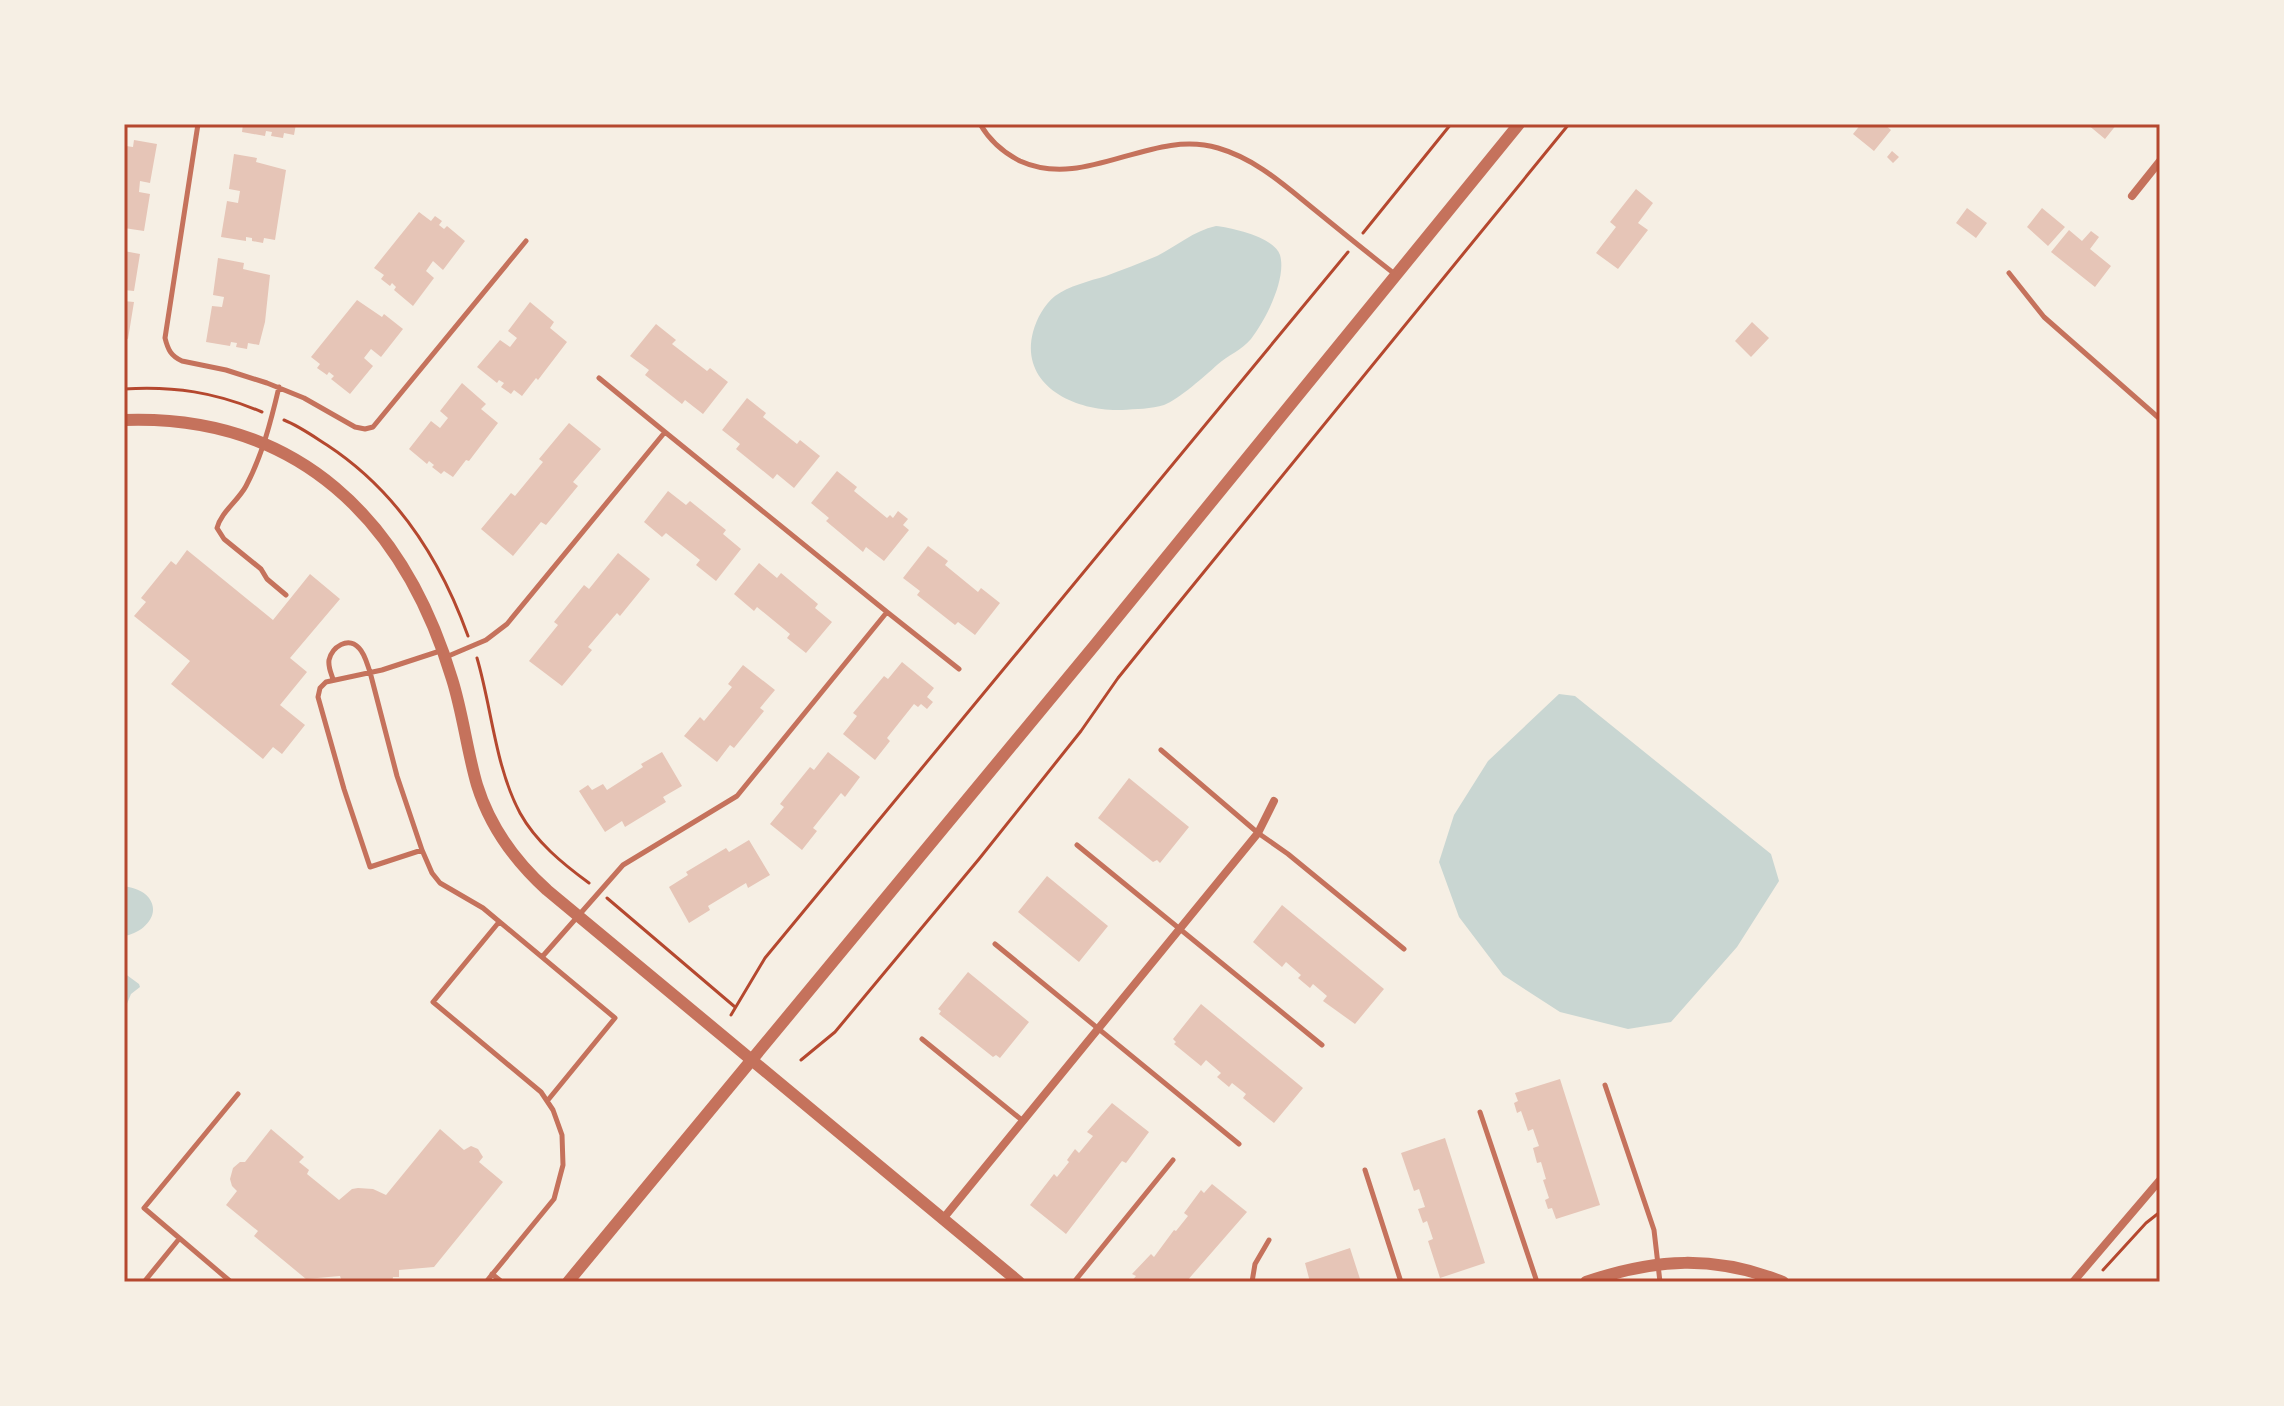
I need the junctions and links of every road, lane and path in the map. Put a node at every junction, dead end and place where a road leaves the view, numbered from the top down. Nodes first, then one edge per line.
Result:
1 (198, 124) edge
2 (980, 124) edge
3 (1451, 124) edge
4 (1519, 124) edge
5 (1569, 124) edge
6 (2160, 161) edge
7 (2132, 196) dead end
8 (526, 241) dead end
9 (1355, 243) junction
10 (2009, 273) dead end
11 (1397, 275) junction
12 (599, 378) dead end
13 (279, 387) junction
14 (2160, 419) edge
15 (124, 420) edge
16 (665, 432) junction
17 (263, 444) junction
18 (286, 595) dead end
19 (887, 612) junction
20 (444, 654) junction
21 (959, 669) dead end
22 (370, 672) junction
23 (333, 679) junction
24 (1161, 750) dead end
25 (1274, 801) dead end
26 (1258, 833) junction
27 (1077, 845) dead end
28 (422, 850) junction
29 (577, 916) junction
30 (499, 922) junction
31 (1179, 930) junction
32 (995, 944) dead end
33 (1404, 949) dead end
34 (542, 957) junction
35 (731, 1015) dead end
36 (1099, 1028) junction
37 (922, 1039) dead end
38 (1322, 1045) dead end
39 (751, 1060) junction
40 (801, 1060) dead end
41 (1605, 1085) dead end
42 (238, 1094) dead end
43 (548, 1100) junction
44 (1480, 1112) dead end
45 (1023, 1121) junction
46 (1239, 1144) dead end
47 (1173, 1160) dead end
48 (1365, 1170) dead end
49 (2160, 1180) edge
50 (2160, 1212) edge
51 (942, 1220) junction
52 (179, 1239) junction
53 (1269, 1240) dead end
54 (1659, 1265) junction
55 (492, 1274) junction
56 (2098, 1276) dead end
57 (144, 1282) edge
58 (231, 1282) edge
59 (486, 1282) edge
60 (502, 1282) edge
61 (568, 1282) edge
62 (1019, 1282) edge
63 (1074, 1282) edge
64 (1252, 1282) edge
65 (1401, 1282) edge
66 (1537, 1282) edge
67 (1586, 1282) edge
68 (1660, 1282) edge
69 (1783, 1282) edge
70 (2073, 1282) edge

1 - 13 lane
2 - 9 lane
3 - 9 path
4 - 11 street
5 - 40 path
6 - 7 street
8 - 13 lane
9 - 11 lane
9 - 35 path
10 - 14 lane
11 - 39 street
12 - 16 lane
13 - 17 lane
15 - 17 street
16 - 19 lane
16 - 20 lane
17 - 18 lane
17 - 20 street
19 - 21 lane
19 - 29 lane
20 - 22 lane
20 - 29 street
22 - 23 lane
22 - 23 lane
22 - 28 lane
23 - 28 lane
24 - 26 lane
25 - 26 street
26 - 31 street
26 - 33 lane
27 - 31 lane
28 - 30 lane
29 - 34 lane
29 - 39 street
30 - 34 lane
30 - 43 lane
31 - 36 street
31 - 38 lane
32 - 36 lane
34 - 43 lane
36 - 45 street
36 - 46 lane
37 - 45 lane
39 - 51 street
39 - 61 street
41 - 54 lane
42 - 52 lane
43 - 55 lane
44 - 66 lane
45 - 51 street
47 - 63 lane
48 - 65 lane
49 - 70 street
50 - 56 path
51 - 62 street
52 - 57 lane
52 - 58 lane
53 - 64 lane
54 - 67 street
54 - 68 lane
54 - 69 street
55 - 59 lane
55 - 60 lane

